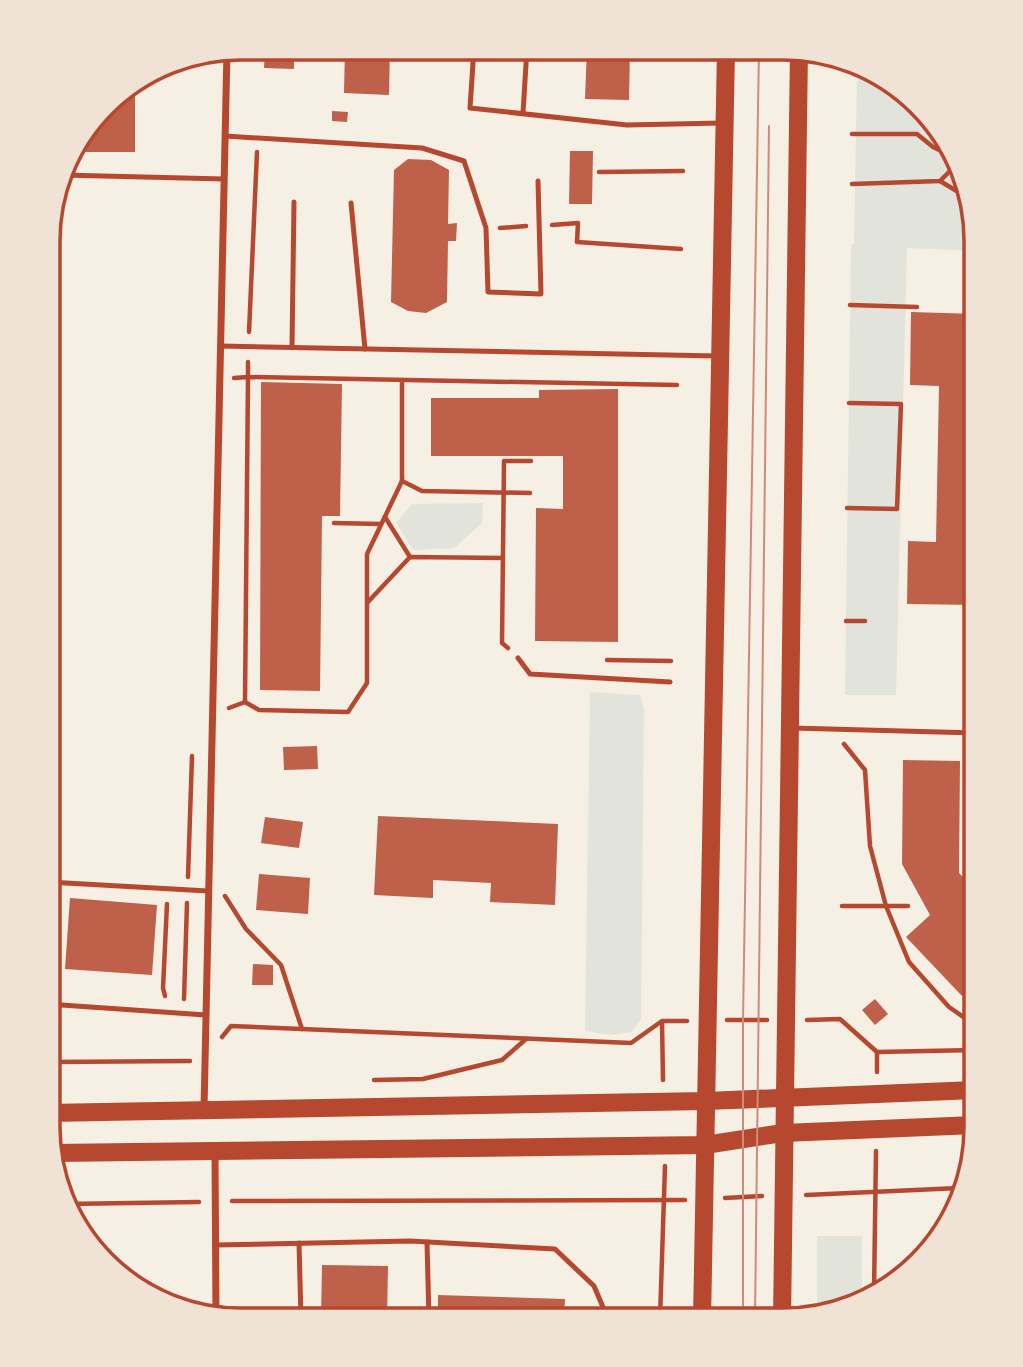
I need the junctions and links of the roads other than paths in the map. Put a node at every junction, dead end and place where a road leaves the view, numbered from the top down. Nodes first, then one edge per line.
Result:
1 (473, 60) edge
2 (526, 60) edge
3 (726, 60) edge
4 (227, 61) edge
5 (799, 61) edge
6 (523, 113) junction
7 (725, 123) junction
8 (225, 136) junction
9 (71, 176) edge
10 (224, 179) junction
11 (538, 181) dead end
12 (294, 202) dead end
13 (351, 203) dead end
14 (220, 346) junction
15 (292, 347) junction
16 (365, 349) junction
17 (721, 356) junction
18 (518, 658) road end
19 (670, 682) dead end
20 (789, 727) junction
21 (963, 733) edge
22 (60, 883) edge
23 (208, 891) junction
24 (60, 1005) edge
25 (206, 1015) junction
26 (963, 1090) edge
27 (783, 1097) junction
28 (706, 1101) junction
29 (204, 1111) junction
30 (60, 1113) edge
31 (963, 1125) edge
32 (783, 1133) junction
33 (705, 1145) junction
34 (215, 1151) junction
35 (61, 1153) edge
36 (427, 1242) junction
37 (299, 1243) junction
38 (215, 1245) junction
39 (216, 1306) edge
40 (301, 1308) edge
41 (429, 1308) edge
42 (603, 1308) edge
43 (702, 1308) edge
44 (782, 1308) edge

1 - 6 lane
2 - 6 lane
3 - 7 main road
4 - 8 street
5 - 20 main road
6 - 7 lane
7 - 17 main road
8 - 10 street
8 - 11 lane
9 - 10 lane
10 - 14 street
12 - 15 lane
13 - 16 lane
14 - 15 lane
14 - 23 street
15 - 16 lane
16 - 17 lane
17 - 28 main road
18 - 19 lane
20 - 21 lane
20 - 27 main road
22 - 23 lane
23 - 25 street
24 - 25 lane
25 - 29 street
26 - 27 main road
27 - 28 main road
27 - 32 main road
28 - 29 main road
28 - 33 main road
29 - 30 main road
31 - 32 main road
32 - 33 main road
32 - 44 main road
33 - 34 main road
33 - 43 main road
34 - 35 main road
34 - 38 street
36 - 37 lane
36 - 41 lane
36 - 42 lane
37 - 38 lane
37 - 40 lane
38 - 39 street

